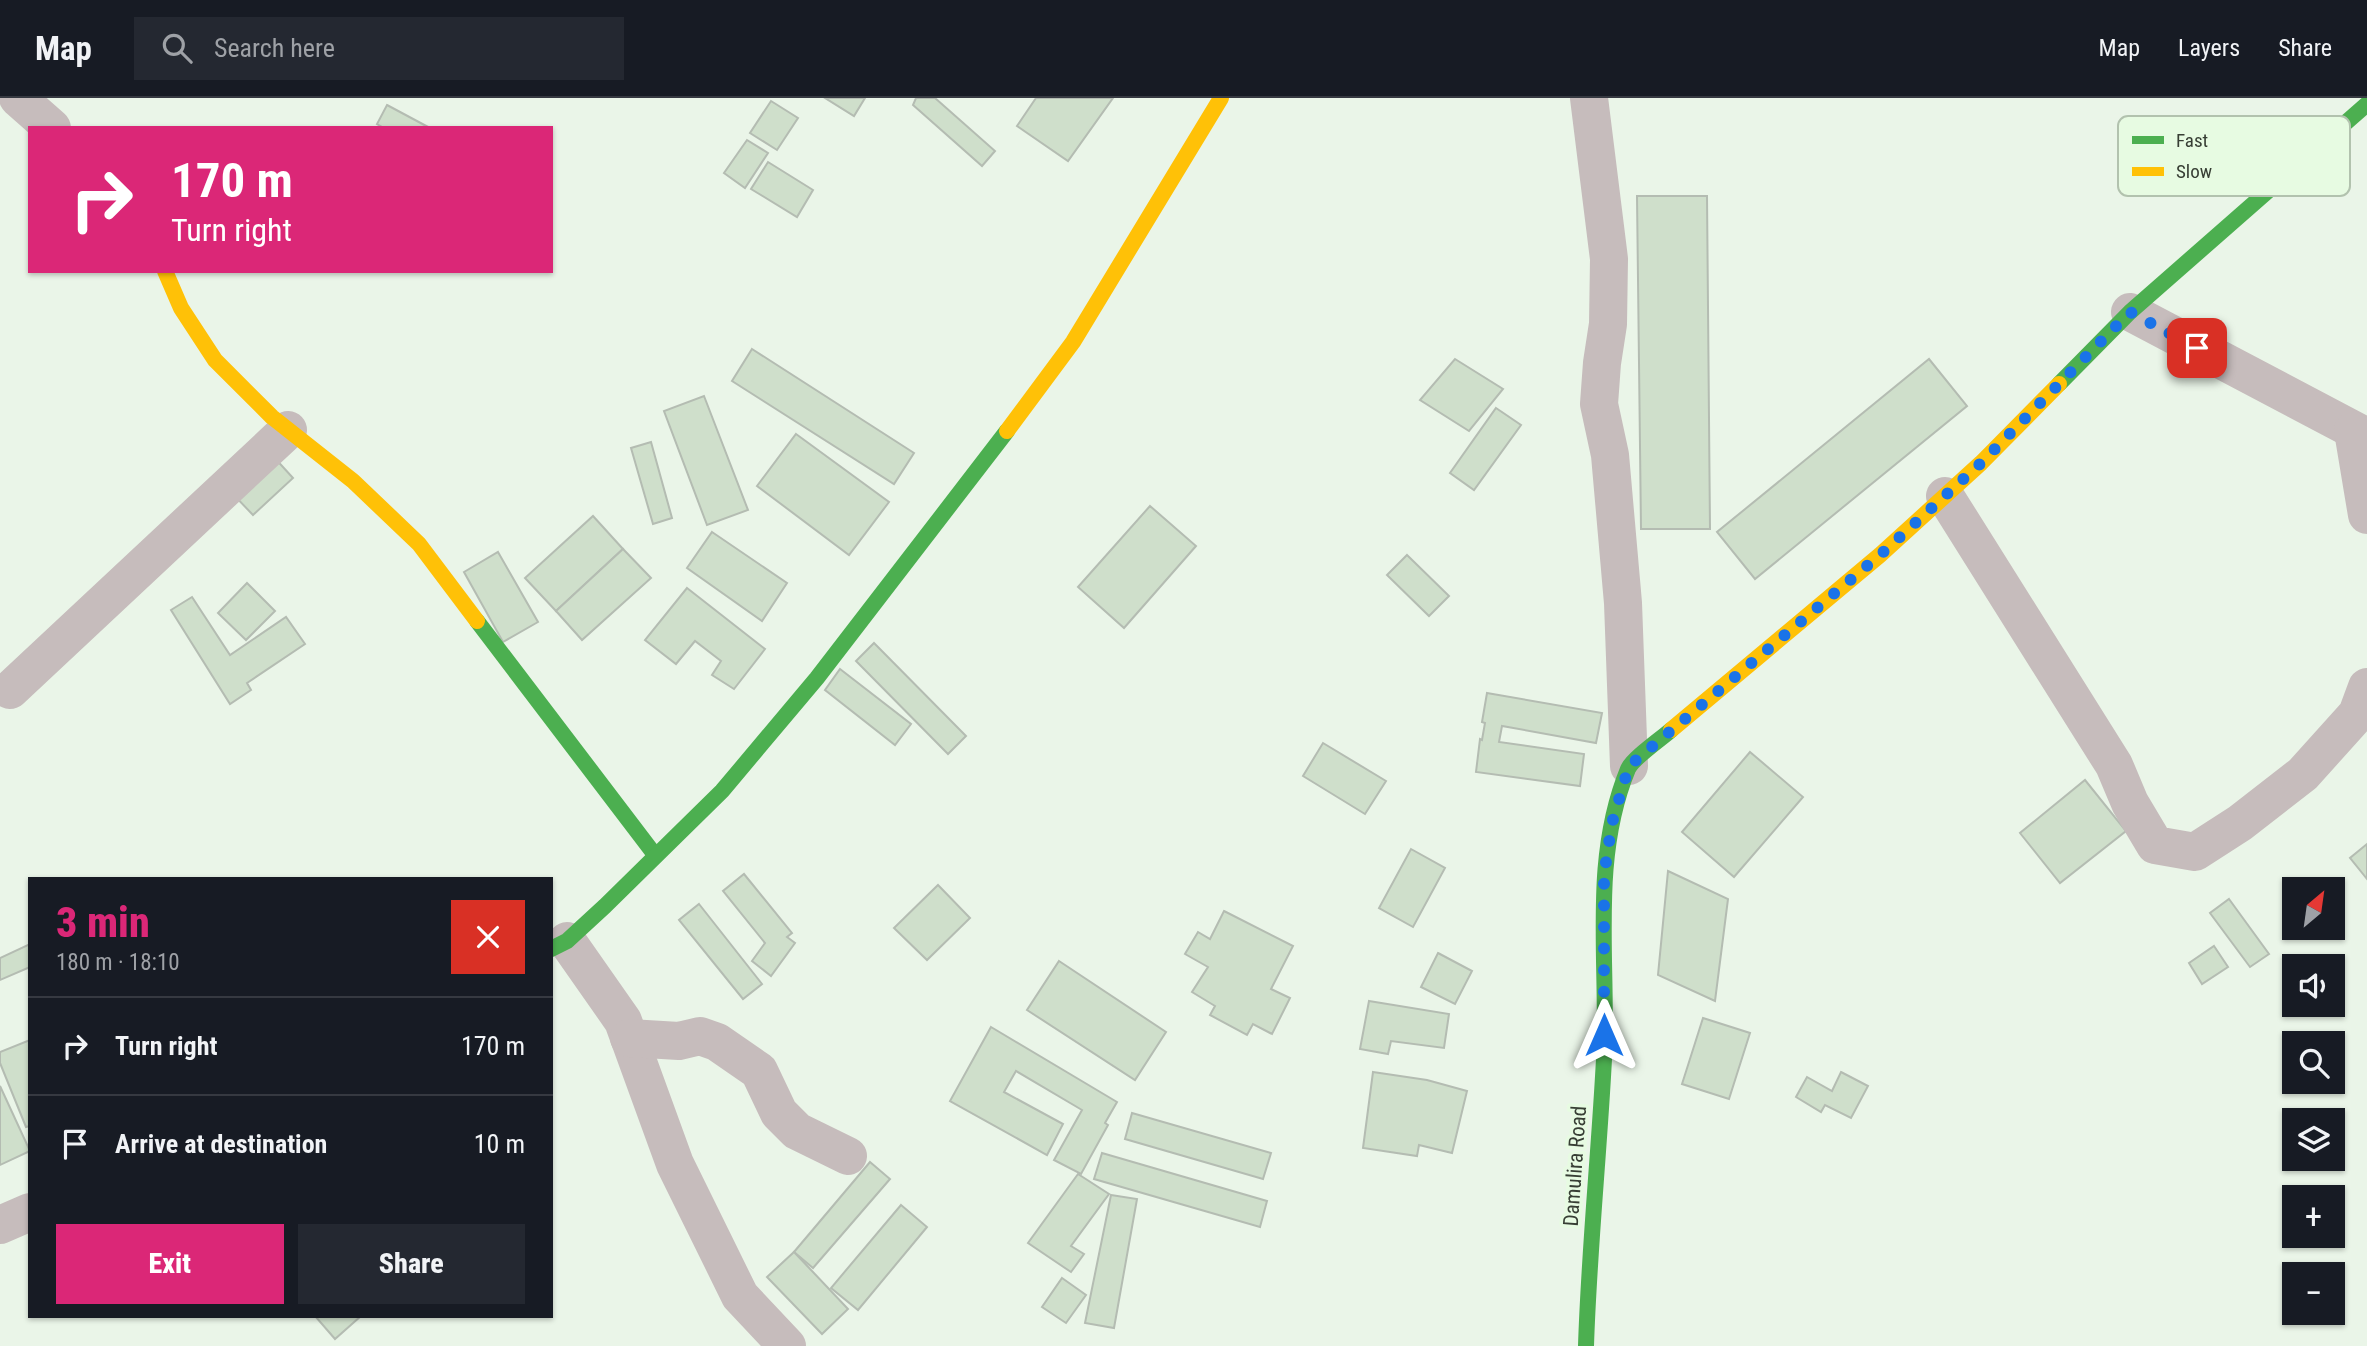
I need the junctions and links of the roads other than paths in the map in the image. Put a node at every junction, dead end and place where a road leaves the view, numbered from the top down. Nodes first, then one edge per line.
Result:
1 (18, 98) edge
2 (1221, 98) edge
3 (1589, 98) edge
4 (2367, 104) edge
5 (2350, 119) edge
6 (50, 126) edge
7 (2262, 196) edge
8 (166, 273) edge
9 (2130, 312) junction
10 (288, 430) junction
11 (2360, 434) edge
12 (1945, 496) junction
13 (2367, 515) edge
14 (2367, 687) edge
15 (10, 690) dead end
16 (1629, 766) junction
17 (655, 855) junction
18 (559, 945) edge
19 (629, 1038) junction
20 (848, 1156) dead end
21 (28, 1213) edge
22 (0, 1225) edge
23 (787, 1346) edge
24 (1586, 1346) edge

1 - 6 street
2 - 17 street
3 - 16 street
4 - 5 street
7 - 9 street
8 - 10 street
9 - 11 street
9 - 12 street
10 - 15 street
10 - 17 street
11 - 13 street
12 - 14 street
12 - 16 street
16 - 24 street, Damulira Road
17 - 18 street
18 - 19 street
19 - 20 street
19 - 23 street
21 - 22 street

